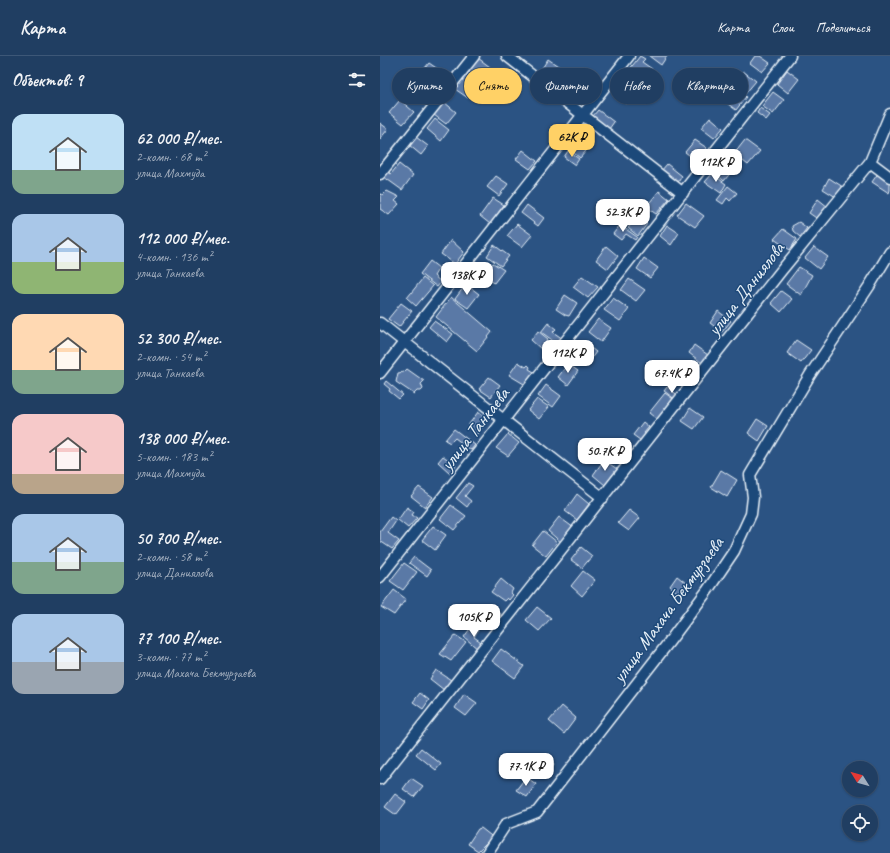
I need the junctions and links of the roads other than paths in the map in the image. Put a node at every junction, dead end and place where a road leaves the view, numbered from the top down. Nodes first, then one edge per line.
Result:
1 (474, 56) edge
2 (508, 56) edge
3 (629, 56) edge
4 (790, 56) edge
5 (890, 114) edge
6 (583, 115) junction
7 (870, 162) junction
8 (380, 174) edge
9 (890, 177) edge
10 (682, 192) junction
11 (890, 252) edge
12 (380, 323) edge
13 (404, 342) junction
14 (380, 373) edge
15 (504, 420) junction
16 (603, 498) junction
17 (380, 577) edge
18 (380, 780) edge
19 (486, 853) edge

1 - 8 street
2 - 6 street
3 - 6 street
4 - 10 street, улица Танкаева
5 - 7 street, улица Даниялова
6 - 10 street
6 - 13 street
7 - 9 street
7 - 16 street, улица Даниялова
10 - 15 street, улица Танкаева
11 - 19 street, улица Махача Бекмурзаева
12 - 13 street
13 - 14 street
13 - 15 street
15 - 16 street
15 - 17 street, улица Танкаева
16 - 18 street, улица Даниялова

